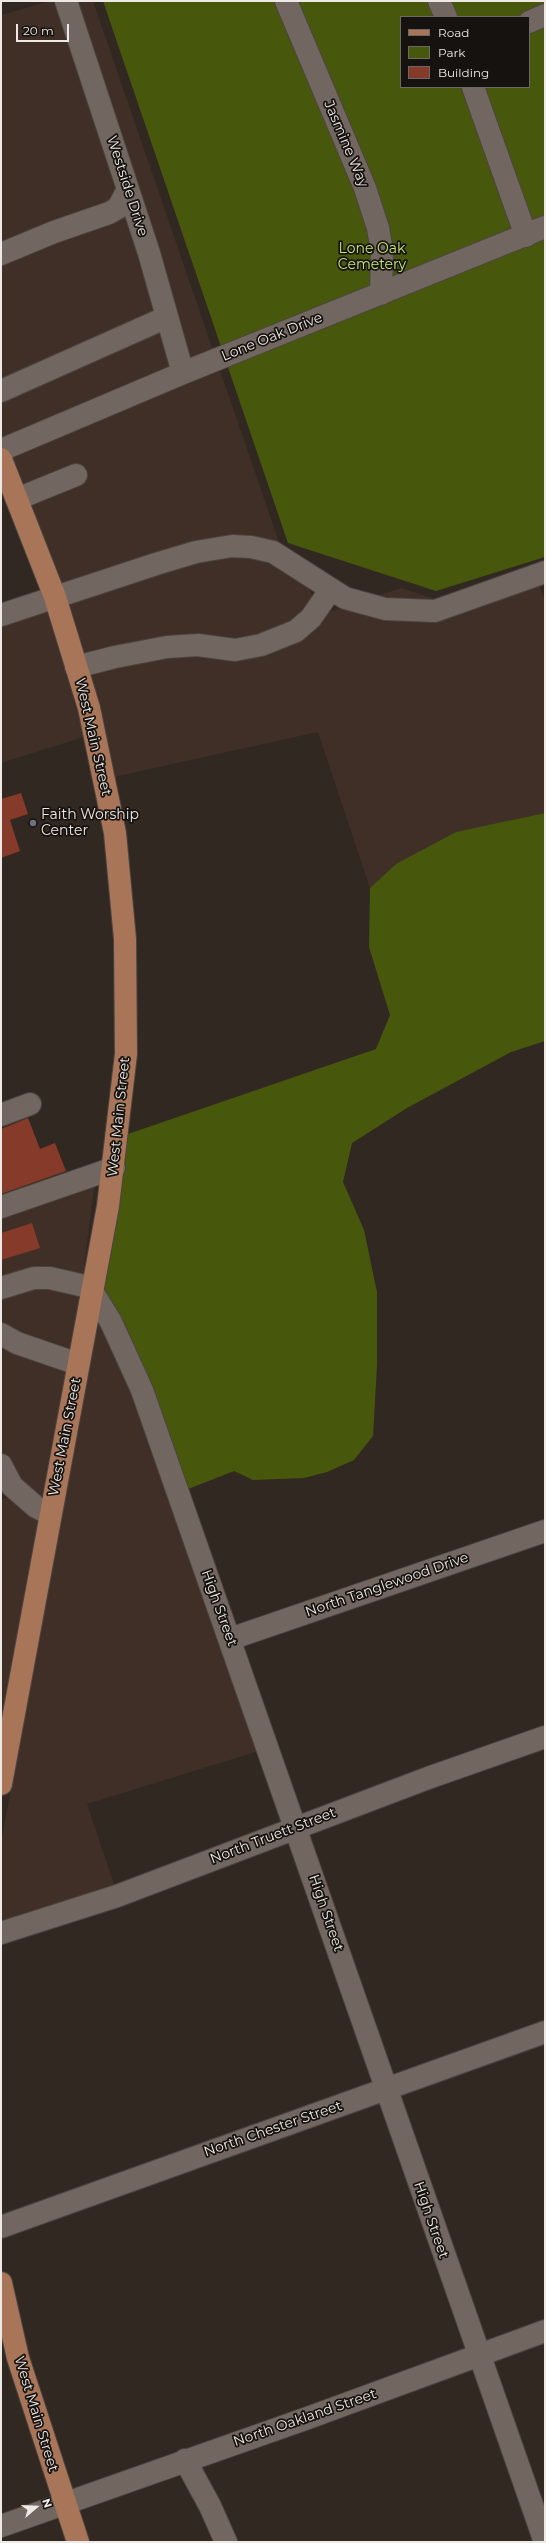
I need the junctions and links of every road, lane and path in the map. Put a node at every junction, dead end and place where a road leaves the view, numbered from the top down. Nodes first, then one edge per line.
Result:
1 (66, 1) edge
2 (286, 1) edge
3 (439, 1) edge
4 (545, 15) edge
5 (446, 16) edge
6 (530, 22) edge
7 (473, 88) edge
8 (128, 189) junction
9 (535, 231) edge
10 (1, 254) edge
11 (381, 294) junction
12 (167, 318) junction
13 (184, 373) junction
14 (1, 391) edge
15 (1, 450) edge
16 (1, 459) edge
17 (76, 475) dead end
18 (17, 499) junction
19 (545, 572) edge
20 (331, 589) junction
21 (55, 597) junction
22 (1, 615) edge
23 (76, 667) junction
24 (30, 1104) dead end
25 (1, 1115) edge
26 (114, 1168) junction
27 (1, 1207) edge
28 (1, 1288) edge
29 (92, 1290) junction
30 (1, 1334) edge
31 (78, 1364) junction
32 (1, 1465) edge
33 (50, 1514) junction
34 (545, 1531) edge
35 (230, 1639) junction
36 (545, 1737) edge
37 (1, 1784) edge
38 (296, 1828) junction
39 (1, 1933) edge
40 (545, 2032) edge
41 (386, 2089) junction
42 (1, 2227) edge
43 (2, 2291) edge
44 (545, 2332) edge
45 (480, 2356) junction
46 (185, 2460) junction
47 (65, 2503) junction
48 (1, 2526) edge
49 (78, 2542) edge
50 (226, 2542) edge
51 (545, 2542) edge

1 - 8 street, Westside Drive
2 - 11 street, Jasmine Way
3 - 5 street
4 - 6 street
7 - 9 street
8 - 10 street
8 - 12 street, Westside Drive
9 - 11 street, Lone Oak Drive
11 - 13 street, Lone Oak Drive
12 - 13 street, Westside Drive
12 - 14 street
13 - 15 street, Lone Oak Drive
16 - 18 main road, West Main Street
17 - 18 street
18 - 21 main road, West Main Street
19 - 20 street
20 - 21 street
20 - 23 street
21 - 22 street
21 - 23 main road, West Main Street
23 - 26 main road, West Main Street
24 - 25 street
26 - 27 street
26 - 29 main road, West Main Street
28 - 29 street
29 - 31 main road, West Main Street
29 - 35 street, High Street
30 - 31 street
31 - 33 main road, West Main Street
32 - 33 street
33 - 37 main road, West Main Street
34 - 35 street, North Tanglewood Drive
35 - 38 street, High Street
36 - 38 street, North Truett Street
38 - 39 street, North Truett Street
38 - 41 street, High Street
40 - 41 street, North Chester Street
41 - 42 street, North Chester Street
41 - 45 street, High Street
43 - 47 main road, West Main Street
44 - 45 street, North Oakland Street
45 - 46 street, North Oakland Street
45 - 51 street, High Street
46 - 47 street, North Oakland Street
46 - 50 street
47 - 48 street, North Oakland Street
47 - 49 main road, West Main Street

